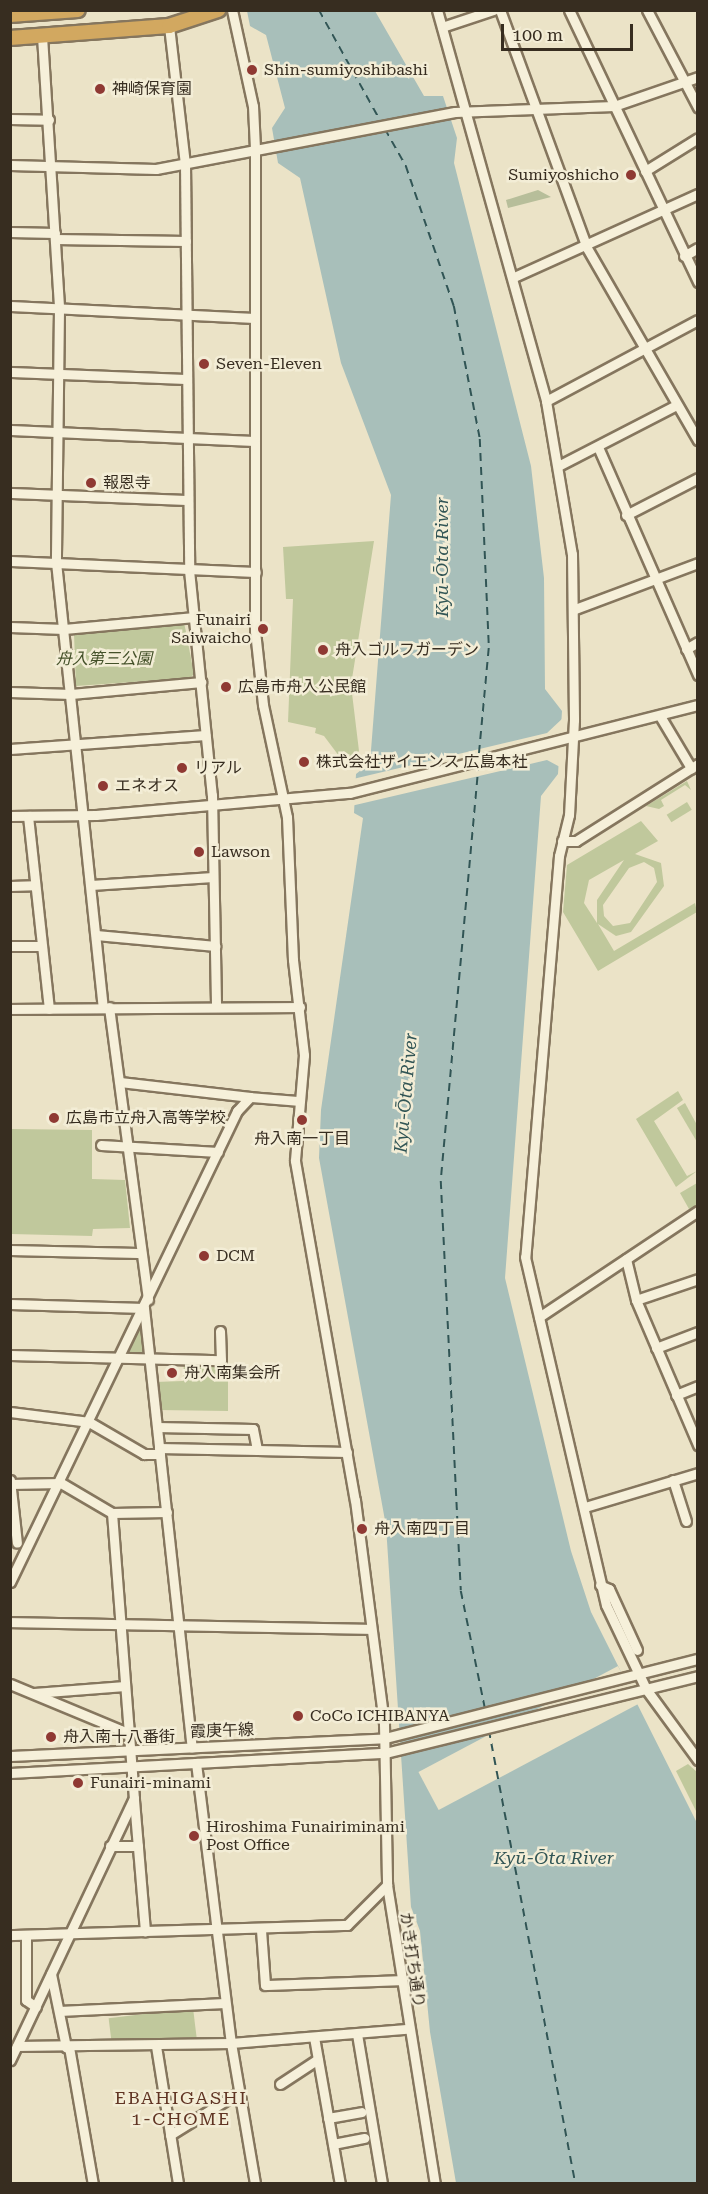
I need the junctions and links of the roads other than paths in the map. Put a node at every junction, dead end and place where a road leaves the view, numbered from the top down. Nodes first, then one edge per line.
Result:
1 (78, 10) edge
2 (218, 10) edge
3 (232, 10) edge
4 (437, 10) edge
5 (493, 10) edge
6 (500, 10) edge
7 (569, 10) edge
8 (647, 10) edge
9 (42, 12) edge
10 (10, 15) edge
11 (169, 26) junction
12 (442, 27) junction
13 (42, 36) junction
14 (10, 39) edge
15 (698, 77) edge
16 (685, 84) junction
17 (614, 106) junction
18 (698, 107) edge
19 (536, 109) junction
20 (466, 111) junction
21 (10, 119) edge
22 (49, 120) junction
23 (698, 138) edge
24 (255, 149) junction
25 (185, 164) junction
26 (10, 165) edge
27 (54, 167) junction
28 (645, 171) junction
29 (698, 194) edge
30 (664, 213) junction
31 (10, 232) edge
32 (55, 236) junction
33 (186, 241) junction
34 (587, 248) junction
35 (698, 248) edge
36 (684, 256) junction
37 (514, 278) junction
38 (698, 282) edge
39 (10, 306) edge
40 (59, 309) junction
41 (187, 315) junction
42 (255, 318) junction
43 (698, 320) edge
44 (644, 349) junction
45 (10, 372) edge
46 (57, 374) junction
47 (187, 379) junction
48 (546, 401) junction
49 (676, 405) junction
50 (10, 430) edge
51 (57, 431) junction
52 (189, 438) junction
53 (698, 440) edge
54 (255, 441) junction
55 (598, 447) junction
56 (560, 465) junction
57 (698, 478) edge
58 (10, 493) edge
59 (56, 495) junction
60 (189, 500) junction
61 (626, 515) junction
62 (10, 561) edge
63 (56, 562) junction
64 (698, 563) edge
65 (189, 570) junction
66 (256, 572) junction
67 (653, 580) junction
68 (575, 609) junction
69 (194, 617) junction
70 (10, 627) edge
71 (64, 629) junction
72 (698, 642) edge
73 (686, 649) junction
74 (698, 675) edge
75 (201, 682) junction
76 (10, 692) edge
77 (70, 694) junction
78 (698, 705) edge
79 (660, 716) junction
80 (206, 735) junction
81 (573, 740) junction
82 (10, 748) edge
83 (76, 748) junction
84 (694, 766) edge
85 (284, 800) junction
86 (212, 805) junction
87 (83, 815) junction
88 (10, 816) edge
89 (28, 816) junction
90 (562, 841) junction
91 (213, 877) junction
92 (34, 885) junction
93 (91, 885) junction
94 (10, 886) edge
95 (96, 934) junction
96 (10, 946) edge
97 (41, 946) junction
98 (215, 946) junction
99 (216, 1006) junction
100 (106, 1007) junction
101 (300, 1007) junction
102 (10, 1009) edge
103 (50, 1009) junction
104 (120, 1082) junction
105 (250, 1097) junction
106 (299, 1101) junction
107 (101, 1145) dead end
108 (128, 1145) junction
109 (218, 1152) junction
110 (698, 1211) edge
111 (10, 1251) edge
112 (138, 1253) junction
113 (626, 1259) junction
114 (698, 1279) edge
115 (636, 1300) junction
116 (146, 1303) junction
117 (10, 1304) edge
118 (539, 1317) junction
119 (220, 1331) dead end
120 (698, 1332) edge
121 (656, 1348) junction
122 (10, 1355) edge
123 (118, 1358) junction
124 (150, 1359) junction
125 (698, 1386) edge
126 (676, 1395) junction
127 (10, 1412) edge
128 (89, 1422) junction
129 (157, 1427) junction
130 (698, 1445) edge
131 (257, 1450) junction
132 (160, 1451) junction
133 (347, 1452) junction
134 (698, 1473) edge
135 (673, 1480) junction
136 (11, 1482) edge
137 (61, 1483) junction
138 (585, 1507) junction
139 (112, 1512) junction
140 (168, 1512) junction
141 (686, 1521) dead end
142 (14, 1543) edge
143 (28, 1548) junction
144 (10, 1582) edge
145 (600, 1585) junction
146 (10, 1622) edge
147 (121, 1625) junction
148 (180, 1626) junction
149 (371, 1629) junction
150 (637, 1650) dead end
151 (698, 1659) edge
152 (638, 1674) junction
153 (698, 1676) edge
154 (10, 1684) edge
155 (125, 1686) junction
156 (646, 1689) junction
157 (34, 1694) junction
158 (128, 1733) junction
159 (385, 1738) junction
160 (192, 1747) junction
161 (130, 1751) junction
162 (385, 1753) junction
163 (10, 1756) edge
164 (698, 1760) edge
165 (196, 1763) junction
166 (131, 1766) junction
167 (10, 1773) edge
168 (134, 1798) junction
169 (110, 1846) junction
170 (138, 1846) junction
171 (387, 1885) junction
172 (261, 1930) junction
173 (215, 1931) junction
174 (145, 1932) junction
175 (10, 1935) edge
176 (26, 1935) junction
177 (69, 1935) junction
178 (51, 1974) junction
179 (400, 1980) junction
180 (225, 2003) junction
181 (36, 2007) junction
182 (60, 2011) junction
183 (406, 2029) junction
184 (357, 2034) junction
185 (314, 2037) junction
186 (231, 2043) junction
187 (17, 2046) junction
188 (156, 2046) junction
189 (68, 2047) junction
190 (318, 2059) junction
191 (10, 2060) edge
192 (280, 2084) dead end
193 (239, 2092) junction
194 (361, 2112) dead end
195 (328, 2118) junction
196 (170, 2135) junction
197 (364, 2138) dead end
198 (333, 2144) junction
199 (93, 2184) edge
200 (178, 2184) edge
201 (255, 2184) edge
202 (340, 2184) edge
203 (382, 2184) edge
204 (435, 2184) edge

1 - 9 highway
2 - 11 highway
3 - 24 street, かき打ち通り
4 - 12 street
5 - 12 street
6 - 19 street
7 - 17 street
8 - 16 street
9 - 10 highway
11 - 13 highway
11 - 25 street
12 - 20 street
13 - 14 highway
13 - 22 street
15 - 16 street
16 - 17 street
16 - 18 street
17 - 19 street
17 - 28 street
19 - 20 street
19 - 34 street
20 - 24 street
20 - 37 street
21 - 22 street
22 - 27 street
23 - 28 street
24 - 25 street
24 - 42 street, かき打ち通り
25 - 27 street
25 - 33 street
26 - 27 street
27 - 32 street
28 - 30 street
29 - 30 street
30 - 34 street
30 - 36 street
31 - 32 street
32 - 33 street
32 - 40 street
33 - 41 street
34 - 37 street
34 - 44 street
35 - 36 street
36 - 38 street
37 - 48 street
39 - 40 street
40 - 41 street
40 - 46 street
41 - 42 street
41 - 47 street
42 - 54 street, かき打ち通り
43 - 44 street
44 - 48 street
44 - 49 street
45 - 46 street
46 - 47 street
46 - 51 street
47 - 52 street
48 - 56 street
49 - 53 street
49 - 55 street
50 - 51 street
51 - 52 street
51 - 59 street
52 - 54 street
52 - 60 street
54 - 66 street, かき打ち通り
55 - 56 street
55 - 61 street
56 - 68 street
57 - 61 street
58 - 59 street
59 - 60 street
59 - 63 street
60 - 65 street
61 - 67 street
62 - 63 street
63 - 65 street
63 - 71 street
64 - 67 street
65 - 66 street
65 - 69 street
66 - 85 street, かき打ち通り
67 - 68 street
67 - 73 street
68 - 81 street
69 - 71 street
69 - 75 street
70 - 71 street
71 - 77 street
72 - 73 street
73 - 74 street
75 - 77 street
75 - 80 street
76 - 77 street
77 - 83 street
78 - 79 street
79 - 81 street
79 - 84 street
80 - 83 street
80 - 86 street
81 - 85 street
81 - 90 street
82 - 83 street
83 - 87 street
84 - 90 street
85 - 86 street
85 - 101 street, かき打ち通り
86 - 87 street
86 - 91 street
87 - 89 street
87 - 93 street
88 - 89 street
89 - 92 street
90 - 118 street
91 - 93 street
91 - 98 street
92 - 94 street
92 - 97 street
93 - 95 street
95 - 98 street
95 - 100 street
96 - 97 street
97 - 103 street
98 - 99 street
99 - 100 street
99 - 101 street
100 - 103 street
100 - 104 street
101 - 106 street, かき打ち通り
102 - 103 street
104 - 105 street
104 - 108 street
105 - 106 street
105 - 109 street
106 - 133 street, かき打ち通り
107 - 108 street
108 - 109 street
108 - 112 street
109 - 116 street
110 - 113 street
111 - 112 street
112 - 116 street
113 - 115 street
113 - 118 street
114 - 115 street
115 - 121 street
116 - 117 street
116 - 123 street
116 - 124 street
118 - 138 street
119 - 124 street
120 - 121 street
121 - 126 street
122 - 123 street
123 - 124 street
123 - 128 street
124 - 129 street
125 - 126 street
126 - 130 street
127 - 128 street
128 - 132 street
128 - 137 street
129 - 131 street
129 - 132 street
131 - 132 street
131 - 133 street
132 - 140 street
133 - 149 street, かき打ち通り
134 - 135 street
135 - 138 street
135 - 141 street
136 - 137 street
136 - 142 street
137 - 139 street
137 - 143 street
138 - 145 street
139 - 140 street
139 - 147 street
140 - 148 street
142 - 143 street
143 - 144 street
145 - 150 street
145 - 152 street
146 - 147 street
147 - 148 street
147 - 155 street
148 - 149 street
148 - 160 street
149 - 159 street, かき打ち通り
151 - 152 street
152 - 156 street
152 - 159 street, 霞庚午線
153 - 156 street
154 - 157 street
155 - 157 street
155 - 158 street
156 - 162 street
156 - 164 street
157 - 158 street
158 - 161 street
159 - 160 street, 霞庚午線
159 - 162 street, かき打ち通り
160 - 161 street, 霞庚午線
161 - 163 street, 霞庚午線
161 - 166 street
162 - 165 street
162 - 171 street, かき打ち通り
165 - 166 street
165 - 173 street
166 - 167 street
166 - 168 street
168 - 169 street
168 - 170 street
169 - 170 street
169 - 177 street
170 - 174 street
171 - 172 street
171 - 179 street, かき打ち通り
172 - 173 street
172 - 179 street
173 - 174 street
173 - 180 street
174 - 177 street
175 - 176 street
176 - 177 street
176 - 181 street
177 - 178 street
178 - 181 street
178 - 182 street
179 - 183 street, かき打ち通り
180 - 182 street
180 - 186 street
181 - 187 street
182 - 189 street
183 - 184 street
183 - 204 street, かき打ち通り
184 - 185 street
184 - 203 street
185 - 186 street
185 - 190 street
186 - 188 street
186 - 193 street
187 - 189 street
187 - 191 street
188 - 189 street
188 - 196 street
189 - 199 street
190 - 192 street
190 - 195 street
193 - 196 street
193 - 201 street
194 - 195 street
195 - 198 street
196 - 200 street
197 - 198 street
198 - 202 street

